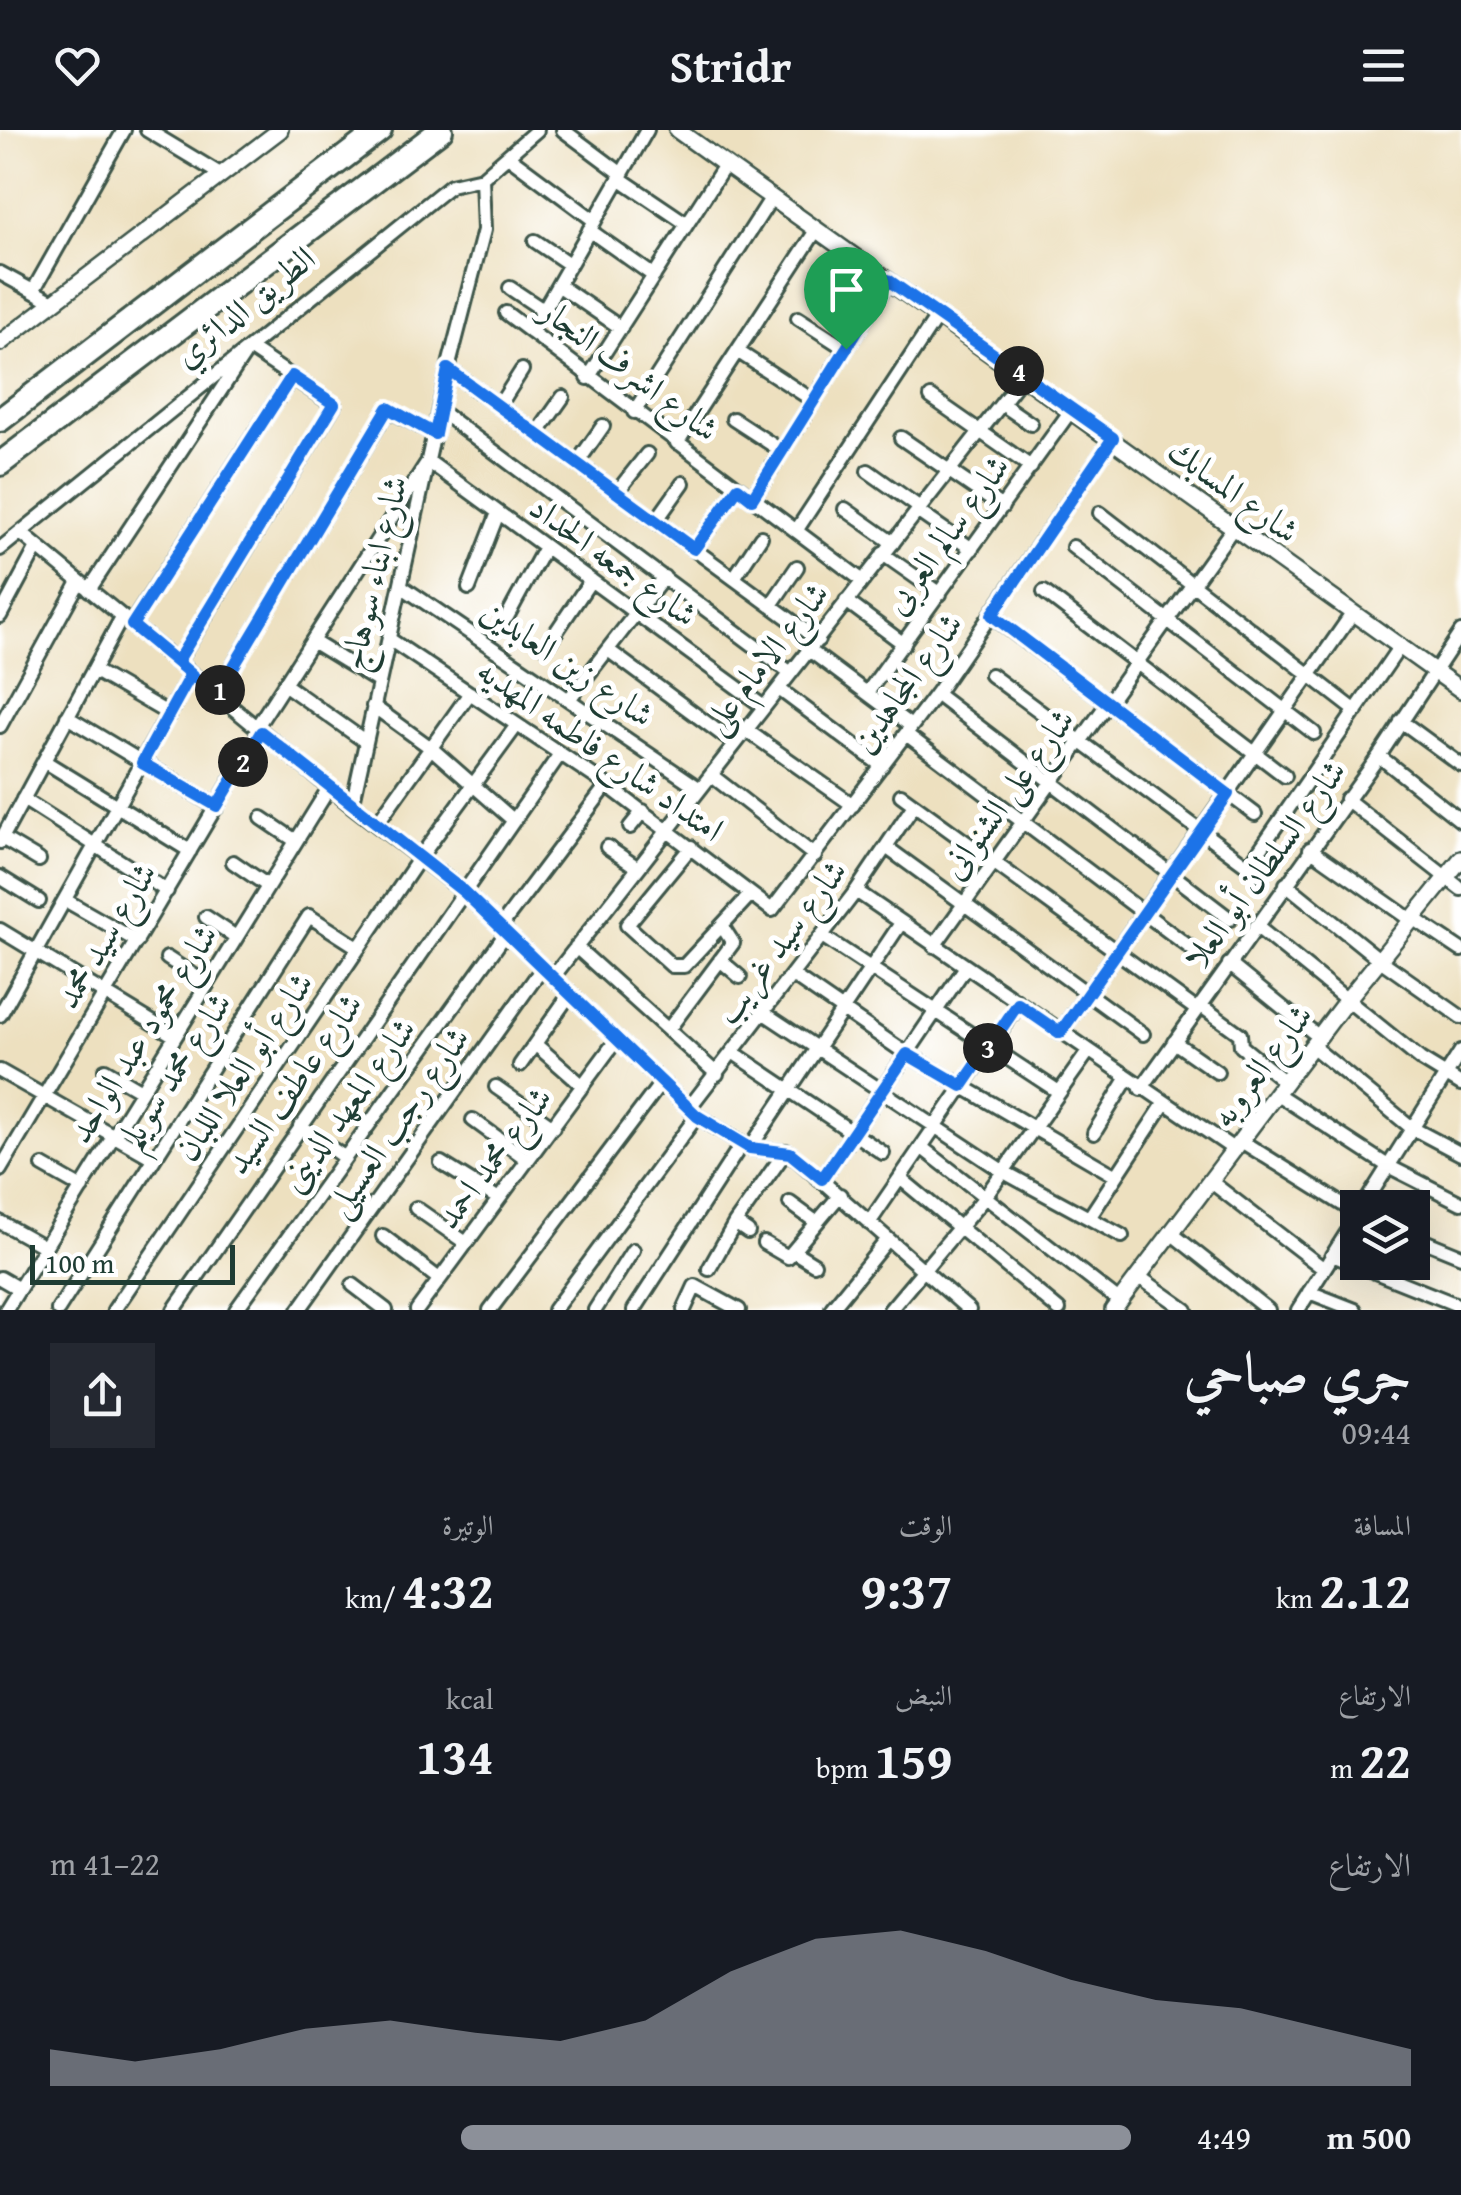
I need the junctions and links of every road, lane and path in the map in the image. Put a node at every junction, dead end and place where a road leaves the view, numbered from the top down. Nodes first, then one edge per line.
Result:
1 (124, 130) edge
2 (147, 130) edge
3 (280, 130) edge
4 (380, 130) edge
5 (442, 130) edge
6 (537, 130) edge
7 (563, 130) edge
8 (647, 130) edge
9 (677, 130) edge
10 (510, 157) junction
11 (726, 165) junction
12 (220, 174) junction
13 (620, 176) junction
14 (482, 178) junction
15 (772, 197) junction
16 (687, 224) junction
17 (592, 225) junction
18 (817, 229) junction
19 (535, 241) dead end
20 (570, 264) junction
21 (0, 273) edge
22 (654, 276) junction
23 (888, 280) junction
24 (558, 285) junction
25 (510, 288) dead end
26 (33, 291) junction
27 (54, 302) junction
28 (543, 310) junction
29 (506, 313) dead end
30 (938, 314) junction
31 (798, 318) dead end
32 (621, 328) junction
33 (531, 332) junction
34 (1, 341) edge
35 (252, 344) junction
36 (846, 349) junction
37 (737, 350) junction
38 (448, 369) junction
39 (522, 370) dead end
40 (1024, 375) junction
41 (292, 376) junction
42 (588, 378) junction
43 (562, 397) dead end
44 (931, 397) dead end
45 (814, 401) junction
46 (1002, 404) junction
47 (499, 406) junction
48 (1072, 409) junction
49 (440, 411) junction
50 (634, 412) junction
51 (733, 419) dead end
52 (0, 420) edge
53 (1031, 424) dead end
54 (603, 426) dead end
55 (980, 432) junction
56 (435, 434) junction
57 (537, 434) junction
58 (900, 438) dead end
59 (1113, 438) junction
60 (676, 443) junction
61 (782, 451) junction
62 (647, 454) dead end
63 (428, 461) junction
64 (576, 463) junction
65 (0, 464) edge
66 (1030, 468) junction
67 (868, 470) dead end
68 (950, 470) junction
69 (683, 483) dead end
70 (738, 488) junction
71 (617, 492) junction
72 (752, 499) junction
73 (1002, 507) junction
74 (845, 508) dead end
75 (919, 510) junction
76 (498, 513) junction
77 (1100, 513) dead end
78 (656, 521) junction
79 (1234, 528) junction
80 (796, 531) junction
81 (22, 534) junction
82 (762, 538) dead end
83 (37, 547) junction
84 (545, 547) junction
85 (1073, 547) dead end
86 (888, 548) junction
87 (0, 549) edge
88 (694, 549) junction
89 (972, 549) junction
90 (797, 567) dead end
91 (664, 577) junction
92 (734, 578) junction
93 (591, 580) junction
94 (862, 580) junction
95 (1193, 584) junction
96 (84, 586) junction
97 (402, 586) junction
98 (469, 588) dead end
99 (1044, 592) dead end
100 (940, 594) junction
101 (846, 601) junction
102 (771, 606) junction
103 (636, 613) junction
104 (1352, 614) junction
105 (992, 615) junction
106 (0, 616) edge
107 (507, 617) dead end
108 (1168, 620) junction
109 (126, 621) junction
110 (1461, 632) edge
111 (389, 638) junction
112 (312, 640) junction
113 (904, 644) junction
114 (814, 645) junction
115 (546, 647) dead end
116 (1398, 649) junction
117 (608, 650) junction
118 (177, 662) junction
119 (1137, 662) junction
120 (93, 670) junction
121 (1433, 672) junction
122 (791, 673) junction
123 (191, 674) junction
124 (991, 675) dead end
125 (1312, 676) junction
126 (379, 682) junction
127 (284, 684) junction
128 (779, 688) junction
129 (1461, 690) edge
130 (470, 693) junction
131 (867, 693) junction
132 (936, 694) junction
133 (216, 696) junction
134 (570, 698) junction
135 (1110, 700) junction
136 (373, 706) junction
137 (764, 707) junction
138 (1356, 710) junction
139 (1286, 712) junction
140 (169, 714) junction
141 (68, 718) junction
142 (1401, 721) junction
143 (517, 725) junction
144 (0, 726) edge
145 (258, 730) junction
146 (746, 730) junction
147 (908, 730) junction
148 (1314, 733) dead end
149 (1081, 741) junction
150 (366, 742) junction
151 (735, 744) junction
152 (431, 748) junction
153 (560, 754) junction
154 (1256, 756) junction
155 (1379, 756) junction
156 (44, 761) junction
157 (142, 763) junction
158 (1461, 765) edge
159 (882, 766) junction
160 (711, 775) junction
161 (1285, 776) dead end
162 (473, 784) junction
163 (1050, 784) junction
164 (607, 785) junction
165 (329, 788) junction
166 (700, 789) junction
167 (1228, 794) junction
168 (901, 795) dead end
169 (1346, 799) junction
170 (23, 800) junction
171 (853, 805) junction
172 (914, 805) junction
173 (118, 806) junction
174 (217, 806) junction
175 (352, 806) junction
176 (643, 811) junction
177 (1255, 814) dead end
178 (262, 818) dead end
179 (513, 820) junction
180 (1461, 821) edge
181 (378, 822) junction
182 (1022, 822) junction
183 (630, 827) dead end
184 (668, 829) junction
185 (1201, 832) junction
186 (1, 840) edge
187 (296, 841) junction
188 (96, 846) junction
189 (607, 847) dead end
190 (886, 847) junction
191 (691, 848) junction
192 (1310, 849) junction
193 (190, 851) junction
194 (422, 856) junction
195 (815, 856) junction
196 (1461, 858) edge
197 (40, 860) dead end
198 (233, 862) dead end
199 (994, 862) junction
200 (638, 868) junction
201 (1170, 876) junction
202 (0, 878) edge
203 (1445, 879) junction
204 (1286, 884) junction
205 (268, 886) junction
206 (167, 890) junction
207 (1461, 890) edge
208 (463, 891) junction
209 (856, 892) junction
210 (750, 895) junction
211 (65, 900) junction
212 (39, 901) dead end
213 (964, 904) junction
214 (775, 908) joint
215 (1145, 912) junction
216 (206, 917) dead end
217 (1230, 919) dead end
218 (1412, 919) junction
219 (901, 923) junction
220 (722, 926) junction
221 (1256, 926) junction
222 (504, 929) junction
223 (0, 930) edge
224 (822, 936) junction
225 (236, 938) junction
226 (136, 942) junction
227 (934, 946) junction
228 (576, 947) junction
229 (359, 948) junction
230 (1461, 950) edge
231 (36, 952) junction
232 (1117, 952) junction
233 (1200, 955) dead end
234 (167, 958) dead end
235 (720, 960) junction
236 (1380, 960) junction
237 (1230, 964) junction
238 (965, 968) junction
239 (870, 970) junction
240 (548, 972) junction
241 (792, 975) junction
242 (740, 977) dead end
243 (207, 984) junction
244 (105, 994) junction
245 (570, 994) junction
246 (1087, 994) junction
247 (1346, 1001) junction
248 (1018, 1004) junction
249 (1198, 1008) junction
250 (842, 1010) junction
251 (935, 1012) junction
252 (764, 1014) junction
253 (0, 1016) edge
254 (1461, 1017) edge
255 (668, 1030) junction
256 (1060, 1033) junction
257 (1144, 1034) dead end
258 (175, 1036) junction
259 (617, 1040) junction
260 (1316, 1041) junction
261 (1174, 1042) junction
262 (535, 1044) junction
263 (817, 1048) junction
264 (989, 1048) junction
265 (1461, 1050) edge
266 (1088, 1052) junction
267 (734, 1053) junction
268 (907, 1054) junction
269 (520, 1065) dead end
270 (106, 1070) dead end
271 (0, 1072) edge
272 (1218, 1072) dead end
273 (717, 1074) junction
274 (1445, 1076) junction
275 (1127, 1079) junction
276 (661, 1082) junction
277 (1461, 1084) edge
278 (496, 1086) dead end
279 (583, 1086) junction
280 (962, 1086) junction
281 (1141, 1088) junction
282 (1281, 1088) junction
283 (789, 1090) junction
284 (142, 1091) junction
285 (882, 1091) junction
286 (1059, 1092) junction
287 (44, 1096) junction
288 (1164, 1104) junction
289 (693, 1112) junction
290 (473, 1120) dead end
291 (300, 1126) junction
292 (553, 1127) junction
293 (935, 1127) junction
294 (1034, 1128) junction
295 (1412, 1128) junction
296 (1094, 1132) dead end
297 (853, 1133) junction
298 (114, 1136) junction
299 (1238, 1145) junction
300 (746, 1146) junction
301 (921, 1148) junction
302 (786, 1151) junction
303 (882, 1153) dead end
304 (1461, 1154) edge
305 (153, 1158) junction
306 (345, 1158) junction
307 (528, 1160) junction
308 (441, 1162) dead end
309 (43, 1166) dead end
310 (1388, 1166) junction
311 (0, 1170) edge
312 (1004, 1172) junction
313 (1116, 1176) junction
314 (900, 1178) junction
315 (822, 1179) junction
316 (1210, 1182) junction
317 (82, 1188) junction
318 (1373, 1190) edge
319 (840, 1195) junction
320 (985, 1197) junction
321 (500, 1198) junction
322 (1340, 1201) edge
323 (790, 1203) dead end
324 (1461, 1203) edge
325 (416, 1208) dead end
326 (1089, 1218) junction
327 (0, 1222) edge
328 (735, 1222) junction
329 (816, 1222) junction
330 (870, 1223) junction
331 (960, 1228) junction
332 (748, 1232) dead end
333 (1170, 1234) junction
334 (383, 1236) dead end
335 (1122, 1236) dead end
336 (888, 1239) junction
337 (764, 1242) dead end
338 (1340, 1242) edge
339 (1430, 1243) edge
340 (466, 1244) junction
341 (45, 1246) junction
342 (633, 1250) dead end
343 (792, 1251) junction
344 (1332, 1255) junction
345 (1461, 1256) edge
346 (814, 1264) dead end
347 (922, 1268) junction
348 (709, 1269) dead end
349 (1324, 1269) junction
350 (1138, 1276) junction
351 (0, 1278) edge
352 (440, 1280) junction
353 (353, 1285) dead end
354 (19, 1288) junction
355 (1309, 1292) junction
356 (1116, 1306) edge
357 (1460, 1306) edge
358 (832, 1308) edge
359 (966, 1309) edge
360 (6, 1310) edge
361 (58, 1310) edge
362 (114, 1310) edge
363 (174, 1310) edge
364 (236, 1310) edge
365 (299, 1310) edge
366 (386, 1310) edge
367 (417, 1310) edge
368 (490, 1310) edge
369 (554, 1310) edge
370 (595, 1310) edge
371 (634, 1310) edge
372 (684, 1310) edge
373 (738, 1310) edge
374 (890, 1310) edge
375 (1059, 1310) edge
376 (1186, 1310) edge
377 (1268, 1310) edge
378 (1298, 1310) edge
379 (1355, 1310) edge

1 - 26 street
2 - 12 street
3 - 12 street
4 - 52 highway, الطريق الدائري
5 - 65 highway, الطريق الدائري
6 - 10 street, الطريق الدائري
7 - 13 street
8 - 13 street
9 - 11 street, شارع المسابك
10 - 14 street, الطريق الدائري
10 - 17 street
11 - 15 street, شارع المسابك
11 - 16 street
12 - 27 street
13 - 16 street
13 - 17 street
14 - 35 street, الطريق الدائري
14 - 38 street, شارع ابناء سوهاج
15 - 18 street, شارع المسابك
15 - 50 street
16 - 22 street
17 - 20 street
17 - 22 street
18 - 23 street, شارع المسابك
18 - 37 street
19 - 20 street
20 - 24 street
21 - 26 street
22 - 32 street
23 - 30 street, شارع المسابك
23 - 36 street
24 - 28 street
24 - 32 street
25 - 28 street
26 - 27 street
27 - 34 street
28 - 33 street
29 - 33 street, شارع اشرف النجار
30 - 40 street, شارع المسابك
30 - 80 street
31 - 36 street
32 - 42 street
33 - 42 street, شارع اشرف النجار
35 - 41 street
35 - 81 street, الطريق الدائري
35 - 96 street
36 - 45 street
37 - 45 street
37 - 60 street
38 - 47 street
38 - 49 street, شارع ابناء سوهاج
39 - 47 street
40 - 46 street, شارع الامام على
40 - 48 street, شارع المسابك
41 - 109 street
41 - 118 street
42 - 50 street, شارع اشرف النجار
43 - 57 street
44 - 55 street
45 - 61 street
46 - 53 street
46 - 55 street, شارع الامام على
47 - 57 street
48 - 59 street, شارع المسابك
48 - 66 street, شارع سالم العربى
49 - 56 street, شارع ابناء سوهاج
49 - 91 street
50 - 60 street, شارع اشرف النجار
51 - 61 street
54 - 64 street
55 - 66 street
55 - 68 street, شارع الامام على
56 - 63 street, شارع ابناء سوهاج
56 - 133 street
57 - 64 street
58 - 68 street
59 - 79 street, شارع المسابك
59 - 105 street, شارع المجاهدين
60 - 70 street, شارع اشرف النجار
61 - 72 street
62 - 71 street
63 - 76 street, شارع جمعه الحداد
63 - 97 street, شارع ابناء سوهاج
63 - 112 street, شارع سيد محمد
64 - 71 street
66 - 73 street, شارع سالم العربى
67 - 75 street
68 - 73 street
68 - 75 street, شارع الامام على
69 - 78 street
70 - 72 street, شارع اشرف النجار
70 - 88 street
71 - 78 street
72 - 80 street, شارع اشرف النجار
73 - 89 street, شارع سالم العربى
74 - 86 street
75 - 86 street, شارع الامام على
75 - 89 street
76 - 84 street, شارع جمعه الحداد
76 - 98 street
77 - 95 street
78 - 88 street
79 - 95 street, شارع على الشنوانى
79 - 104 street, شارع المسابك
80 - 94 street, شارع اشرف النجار
81 - 83 street
81 - 87 street, الطريق الدائري
82 - 92 street
83 - 96 street
83 - 106 street
84 - 93 street, شارع جمعه الحداد
84 - 107 street
85 - 108 street
86 - 94 street, شارع الامام على
86 - 100 street
88 - 92 street
89 - 100 street, شارع سالم العربى
90 - 102 street
91 - 103 street
91 - 122 street
92 - 102 street
93 - 103 street, شارع جمعه الحداد
93 - 115 street
94 - 101 street, شارع الامام على
95 - 108 street, شارع على الشنوانى
95 - 125 street
96 - 109 street
96 - 144 street
97 - 111 street, شارع ابناء سوهاج
97 - 134 street, شارع زين العابدين
99 - 119 street
100 - 113 street, شارع سالم العربى
101 - 113 street
101 - 114 street, شارع الامام على
102 - 114 street
103 - 117 street
103 - 137 street, شارع جمعه الحداد
104 - 116 street, شارع المسابك
104 - 125 street
105 - 132 street, شارع المجاهدين
105 - 135 street
108 - 119 street, شارع على الشنوانى
108 - 139 street
109 - 118 street
109 - 120 street
110 - 121 street, شارع السلطان أبو العلا
111 - 126 street, شارع ابناء سوهاج
111 - 130 street, امتداد شارع فاطمه المهديه
112 - 126 street
112 - 127 street, شارع سيد محمد
113 - 131 street, شارع سالم العربى
114 - 122 street, شارع الامام على
114 - 131 street
116 - 121 street, شارع المسابك
116 - 138 street
117 - 134 street
117 - 151 street
118 - 123 street
119 - 135 street, شارع على الشنوانى
119 - 154 street
120 - 140 street
120 - 141 street
121 - 129 street, شارع المسابك
121 - 142 street, شارع السلطان أبو العلا
122 - 128 street, شارع الامام على
123 - 133 street
123 - 140 street
124 - 149 street
125 - 138 street
125 - 139 street
126 - 136 street, شارع ابناء سوهاج
127 - 145 street, شارع سيد محمد
127 - 150 street
128 - 137 street, شارع الامام على
128 - 159 street
130 - 143 street, امتداد شارع فاطمه المهديه
130 - 152 street
131 - 147 street
132 - 147 street, شارع المجاهدين
132 - 163 street
133 - 145 street
134 - 166 street, شارع زين العابدين
135 - 149 street, شارع على الشنوانى
135 - 167 street
136 - 150 street, شارع ابناء سوهاج
136 - 152 street
137 - 146 street, شارع الامام على
138 - 185 street
139 - 148 street
139 - 154 street
140 - 157 street
141 - 156 street
141 - 157 street
142 - 155 street, شارع السلطان أبو العلا
142 - 158 street
143 - 153 street, امتداد شارع فاطمه المهديه
143 - 162 street, شارع أبو العلا اللبان
145 - 165 street
145 - 174 street, شارع سيد محمد
146 - 151 street, شارع الامام على
146 - 171 street
147 - 159 street, شارع المجاهدين
147 - 182 street
149 - 163 street, شارع على الشنوانى
149 - 185 street
150 - 175 street, شارع ابناء سوهاج
151 - 160 street, شارع الامام على
152 - 162 street
152 - 181 street
153 - 164 street, امتداد شارع فاطمه المهديه
153 - 179 street, شارع عاطف السيد
154 - 161 street
154 - 167 street
155 - 169 street, شارع السلطان أبو العلا
155 - 180 street
156 - 170 street
156 - 173 street
157 - 173 street
157 - 174 street
159 - 171 street, شارع المجاهدين
160 - 166 street, شارع الامام على
160 - 195 street
162 - 179 street
162 - 194 street, شارع أبو العلا اللبان
163 - 182 street, شارع على الشنوانى
163 - 201 street
164 - 176 street, امتداد شارع فاطمه المهديه
164 - 222 street, شارع المعهد الدينى
165 - 175 street
165 - 187 street, شارع محمود عبد الواحد
166 - 184 street, شارع الامام على
167 - 177 street
167 - 185 street
168 - 172 street
169 - 192 street, شارع السلطان أبو العلا
169 - 203 street
170 - 186 street
170 - 188 street
171 - 195 street, شارع المجاهدين
172 - 190 street, شارع سيد غريب
172 - 199 street
173 - 188 street
173 - 193 street
174 - 193 street, شارع سيد محمد
175 - 181 street
176 - 183 street
176 - 184 street, امتداد شارع فاطمه المهديه
178 - 187 street
179 - 208 street, شارع عاطف السيد
181 - 194 street
182 - 199 street, شارع على الشنوانى
182 - 215 street
184 - 191 street, امتداد شارع فاطمه المهديه
184 - 200 street, شارع الامام على
185 - 201 street
186 - 197 street
187 - 205 street, شارع محمود عبد الواحد
188 - 206 street
188 - 211 street
189 - 200 street
190 - 209 street, شارع سيد غريب
190 - 213 street
191 - 210 street, امتداد شارع فاطمه المهديه
191 - 220 street
192 - 204 street, شارع السلطان أبو العلا
192 - 218 street
193 - 206 street, شارع سيد محمد
194 - 208 street
194 - 229 street, شارع أبو العلا اللبان
195 - 214 street, شارع المجاهدين
196 - 203 street, شارع العروبه
198 - 205 street
199 - 213 street, شارع على الشنوانى
199 - 232 street
200 - 228 street, شارع الامام على
201 - 215 street
201 - 217 street
202 - 212 street
203 - 207 street
203 - 218 street, شارع العروبه
204 - 221 street, شارع السلطان أبو العلا
204 - 236 street
205 - 225 street, شارع محمود عبد الواحد
206 - 226 street, شارع سيد محمد
208 - 222 street
208 - 291 street, شارع عاطف السيد
209 - 219 street
209 - 224 street, شارع سيد غريب
210 - 214 street, امتداد شارع فاطمه المهديه
210 - 220 street
211 - 226 street
211 - 231 street
213 - 227 street, شارع على الشنوانى
213 - 246 street
215 - 232 street
215 - 233 street
216 - 225 street
218 - 230 street
218 - 236 street, شارع العروبه
219 - 227 street
219 - 239 street
220 - 235 street
221 - 237 street, شارع السلطان أبو العلا
221 - 247 street
222 - 240 street
222 - 306 street, شارع المعهد الدينى
223 - 231 street
224 - 239 street
224 - 241 street, شارع سيد غريب
225 - 243 street, شارع محمود عبد الواحد
226 - 244 street, شارع سيد محمد
227 - 238 street
228 - 240 street, شارع الامام على
228 - 255 street
229 - 305 street, شارع محمد سويلم
229 - 362 street, شارع أبو العلا اللبان
231 - 244 street
231 - 253 street
232 - 246 street
232 - 249 street
234 - 243 street
235 - 242 street
235 - 255 street
236 - 247 street, شارع العروبه
236 - 254 street
237 - 249 street, شارع السلطان أبو العلا
237 - 260 street
238 - 248 street
238 - 251 street
239 - 250 street
239 - 251 street
240 - 245 street
240 - 365 street, شارع رجب العسيلى
241 - 250 street
241 - 252 street, شارع سيد غريب
243 - 258 street, شارع محمود عبد الواحد
244 - 258 street
244 - 287 street, شارع سيد محمد
245 - 259 street
245 - 262 street
246 - 256 street
246 - 257 street
247 - 260 street, شارع العروبه
247 - 274 street
248 - 256 street
248 - 264 street
249 - 261 street, شارع السلطان أبو العلا
249 - 282 street
250 - 263 street
250 - 268 street
251 - 264 street
251 - 268 street
252 - 263 street
252 - 267 street, شارع سيد غريب
255 - 273 street
256 - 266 street
258 - 284 street, شارع محمود عبد الواحد
259 - 276 street
259 - 279 street, شارع محمد احمد
260 - 282 street, شارع العروبه
260 - 295 street
261 - 272 street
261 - 281 street, شارع السلطان أبو العلا
262 - 269 street
262 - 279 street
263 - 283 street
263 - 285 street
264 - 280 street
264 - 286 street
265 - 274 street
266 - 275 street
266 - 286 street
267 - 273 street, شارع سيد غريب
267 - 283 street
268 - 280 street
268 - 285 street
270 - 284 street
271 - 287 street
273 - 289 street, شارع سيد غريب
274 - 277 street
274 - 295 street
275 - 281 street
275 - 296 street
276 - 289 street
276 - 368 street
278 - 292 street
279 - 292 street, شارع محمد احمد
280 - 293 street
280 - 294 street
281 - 288 street
282 - 299 street, شارع العروبه
282 - 310 street
283 - 297 street
283 - 300 street
284 - 298 street, شارع محمود عبد الواحد
285 - 293 street
285 - 297 street
286 - 294 street
287 - 298 street
287 - 311 street, شارع سيد محمد
288 - 299 street
288 - 313 street
289 - 300 street
289 - 369 street, شارع سيد غريب
290 - 307 street
291 - 306 street
291 - 363 street, شارع عاطف السيد
292 - 307 street, شارع محمد احمد
293 - 301 street
293 - 312 street
294 - 312 street
294 - 313 street
295 - 304 street
295 - 310 street
297 - 303 street
297 - 315 street
298 - 305 street
298 - 317 street, شارع محمود عبد الواحد
299 - 316 street, شارع العروبه
299 - 322 street
300 - 302 street
300 - 371 street
301 - 314 street
301 - 320 street
302 - 315 street
302 - 328 street
305 - 361 street, شارع محمد سويلم
306 - 364 street, شارع المعهد الدينى
307 - 321 street, شارع محمد احمد
308 - 321 street
309 - 317 street
310 - 318 street
310 - 324 street
312 - 320 street
312 - 326 street
313 - 326 street
314 - 330 street
314 - 331 street
315 - 319 street
316 - 333 street, شارع العروبه
316 - 349 street
317 - 341 street, شارع محمود عبد الواحد
319 - 329 street
319 - 330 street
320 - 331 street
320 - 356 street
321 - 340 street, شارع محمد احمد
323 - 329 street
325 - 340 street
326 - 335 street
327 - 341 street
328 - 332 street
328 - 348 street
329 - 343 street
330 - 336 street
331 - 347 street
331 - 375 street
333 - 350 street, شارع العروبه
333 - 377 street
334 - 352 street
336 - 347 street
336 - 358 street
337 - 343 street
338 - 344 street
339 - 345 street
340 - 352 street, شارع محمد احمد
341 - 354 street, شارع محمود عبد الواحد
342 - 370 street
343 - 346 street
344 - 349 street
344 - 357 street
347 - 359 street
347 - 374 street
349 - 355 street
350 - 356 street, شارع العروبه
350 - 376 street
351 - 354 street
352 - 367 street, شارع محمد احمد
353 - 366 street
354 - 360 street, شارع محمود عبد الواحد
355 - 378 street
355 - 379 street
372 - 373 street

